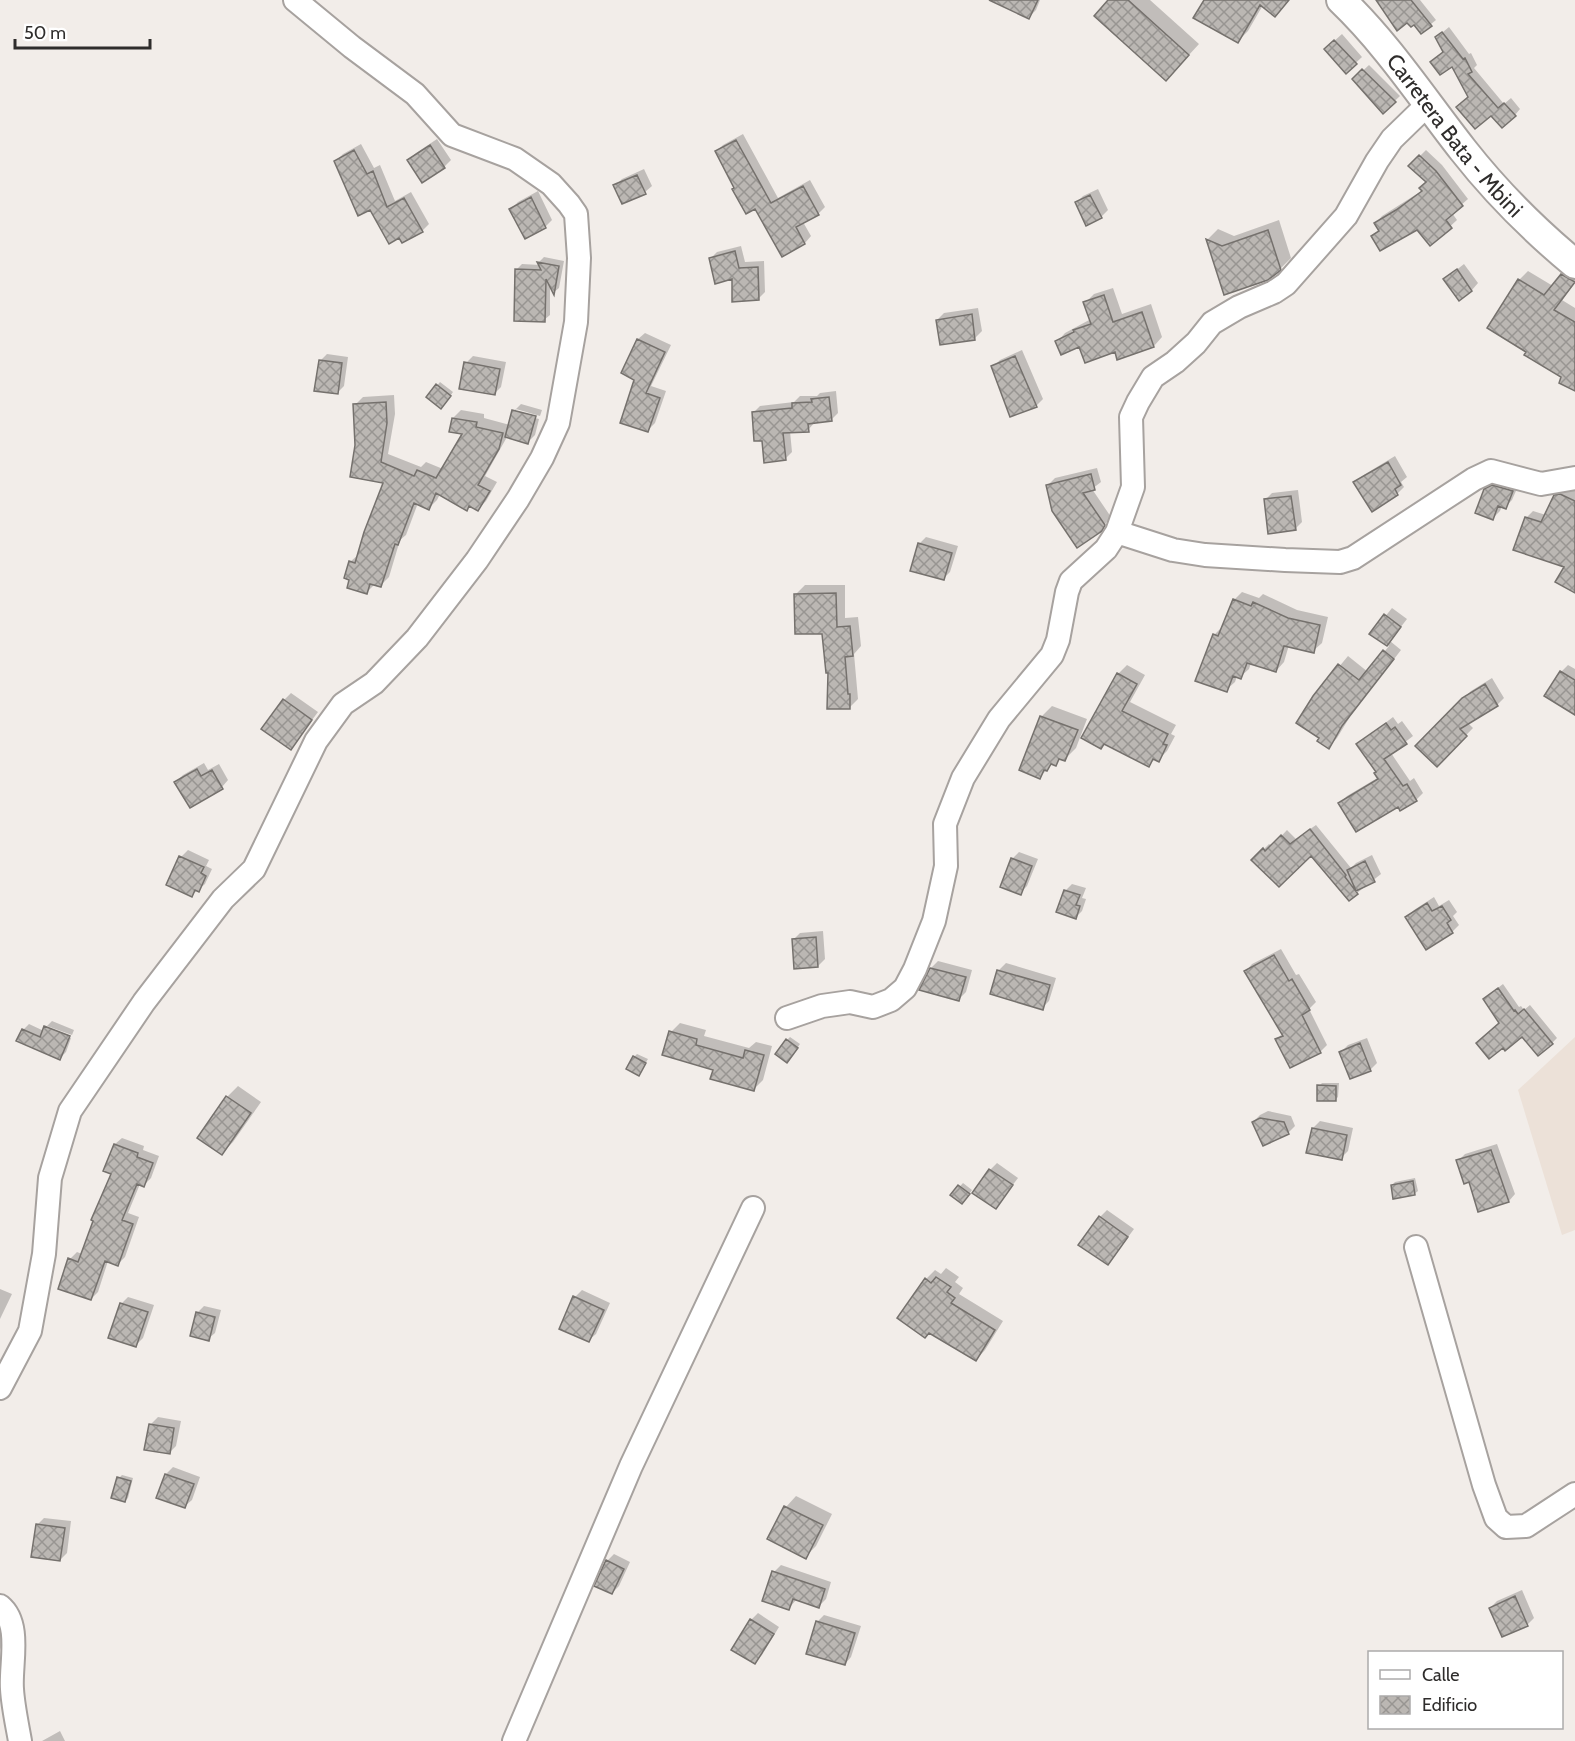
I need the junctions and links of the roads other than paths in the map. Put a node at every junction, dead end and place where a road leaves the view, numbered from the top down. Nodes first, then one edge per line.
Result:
1 (296, 0) edge
2 (1341, 0) edge
3 (1428, 104) junction
4 (1575, 264) edge
5 (1575, 478) edge
6 (1116, 532) junction
7 (787, 1018) dead end
8 (753, 1208) dead end
9 (1416, 1248) dead end
10 (0, 1388) edge
11 (1575, 1494) edge
12 (0, 1606) edge
13 (20, 1741) edge
14 (514, 1741) edge

1 - 10 street
2 - 3 main road, Carretera Bata - Mbini
3 - 4 main road, Carretera Bata - Mbini
3 - 6 street
5 - 6 street
6 - 7 street
8 - 14 street
9 - 11 street
12 - 13 street

